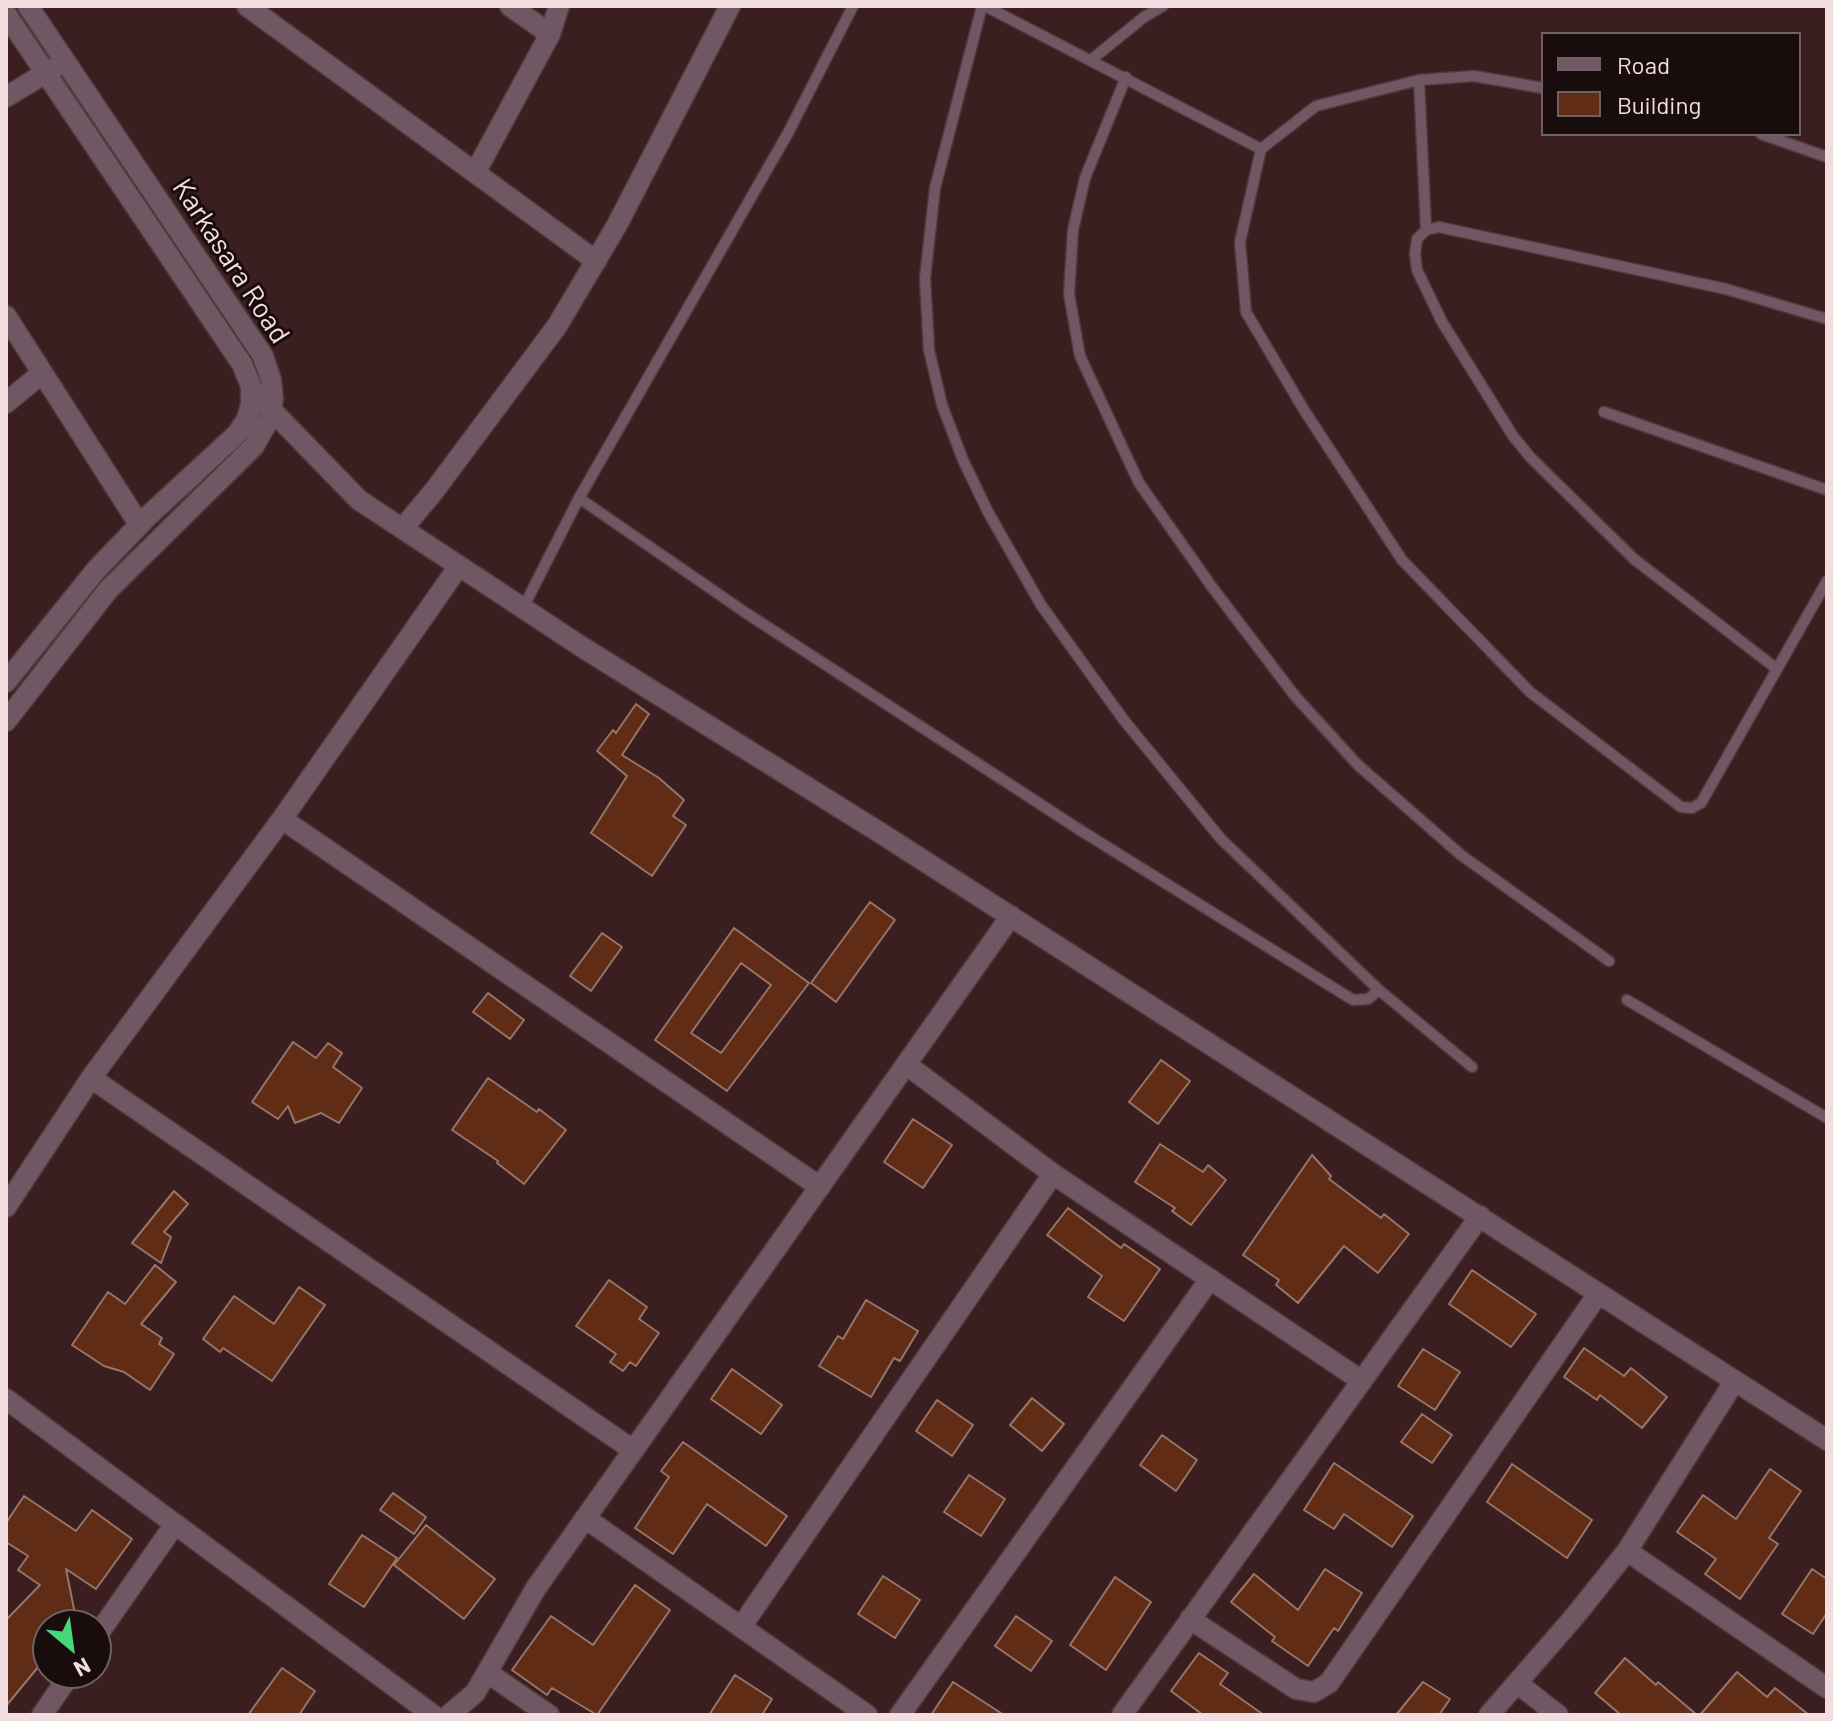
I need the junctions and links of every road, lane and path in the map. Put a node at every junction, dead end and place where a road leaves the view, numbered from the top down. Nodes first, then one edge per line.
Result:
1 (28, 6) edge
2 (247, 6) edge
3 (510, 6) edge
4 (559, 6) edge
5 (730, 6) edge
6 (853, 6) edge
7 (983, 6) edge
8 (1163, 6) edge
9 (6, 14) edge
10 (550, 34) junction
11 (1091, 60) junction
12 (65, 61) junction
13 (45, 73) junction
14 (1126, 77) junction
15 (1419, 80) junction
16 (1541, 88) edge
17 (6, 97) edge
18 (1767, 136) edge
19 (1261, 149) junction
20 (1827, 157) edge
21 (475, 173) junction
22 (1426, 230) junction
23 (596, 261) junction
24 (6, 316) edge
25 (1827, 319) edge
26 (42, 373) junction
27 (251, 389) junction
28 (6, 403) edge
29 (270, 408) junction
30 (1604, 412) dead end
31 (1827, 490) edge
32 (579, 498) junction
33 (139, 524) junction
34 (403, 528) junction
35 (459, 566) junction
36 (1827, 581) edge
37 (523, 608) junction
38 (1777, 669) junction
39 (6, 682) edge
40 (6, 721) edge
41 (282, 819) junction
42 (1011, 916) junction
43 (1609, 961) dead end
44 (1379, 990) junction
45 (1627, 1000) dead end
46 (907, 1065) junction
47 (1472, 1067) dead end
48 (91, 1078) junction
49 (1827, 1118) edge
50 (1053, 1174) junction
51 (820, 1187) junction
52 (6, 1207) edge
53 (1480, 1216) junction
54 (1210, 1279) junction
55 (1598, 1294) junction
56 (1362, 1381) junction
57 (1734, 1382) junction
58 (6, 1399) edge
59 (1826, 1436) edge
60 (633, 1450) junction
61 (585, 1518) junction
62 (175, 1524) junction
63 (1627, 1551) junction
64 (112, 1614) edge
65 (1190, 1619) junction
66 (741, 1627) junction
67 (488, 1673) junction
68 (1517, 1683) junction
69 (1827, 1688) edge
70 (60, 1689) edge
71 (42, 1715) edge
72 (433, 1715) edge
73 (449, 1715) edge
74 (549, 1715) edge
75 (867, 1715) edge
76 (900, 1715) edge
77 (1122, 1715) edge
78 (1489, 1715) edge
79 (1558, 1715) edge

1 - 12 street, Karkasara Road
2 - 21 street
3 - 10 street
4 - 10 street
5 - 23 street
6 - 32 lane
7 - 11 lane
7 - 44 lane
8 - 11 lane
9 - 13 street, Karkasara Road
10 - 21 street
11 - 14 lane
12 - 13 street
12 - 29 street, Karkasara Road
13 - 17 street
13 - 27 street, Karkasara Road
14 - 19 lane
14 - 43 lane
15 - 16 lane
15 - 19 lane
15 - 22 lane
18 - 20 lane
19 - 38 lane
21 - 23 street
22 - 25 lane
22 - 38 lane
23 - 34 street
24 - 26 street
26 - 28 street
26 - 33 street
27 - 29 street
27 - 33 street
29 - 34 street
29 - 40 street, Karkasara Road
30 - 31 lane
32 - 37 lane
32 - 44 lane
33 - 39 street
34 - 35 street
35 - 37 street
35 - 41 street
36 - 38 lane
37 - 42 street
41 - 48 street
41 - 51 street
42 - 46 street
42 - 53 street
44 - 47 lane
45 - 49 lane
46 - 50 street
46 - 51 street
48 - 52 street
48 - 60 street
50 - 54 street
50 - 66 street
51 - 60 street
53 - 55 street
53 - 56 street
54 - 56 street
54 - 76 street
55 - 57 street
55 - 65 street
56 - 65 street
57 - 59 street
57 - 63 street
58 - 62 street
60 - 61 street
61 - 66 street
61 - 67 street
62 - 64 street
62 - 72 street
63 - 68 street
63 - 69 street
65 - 77 street
66 - 75 street
67 - 73 street
67 - 74 street
68 - 78 street
68 - 79 street
70 - 71 street

